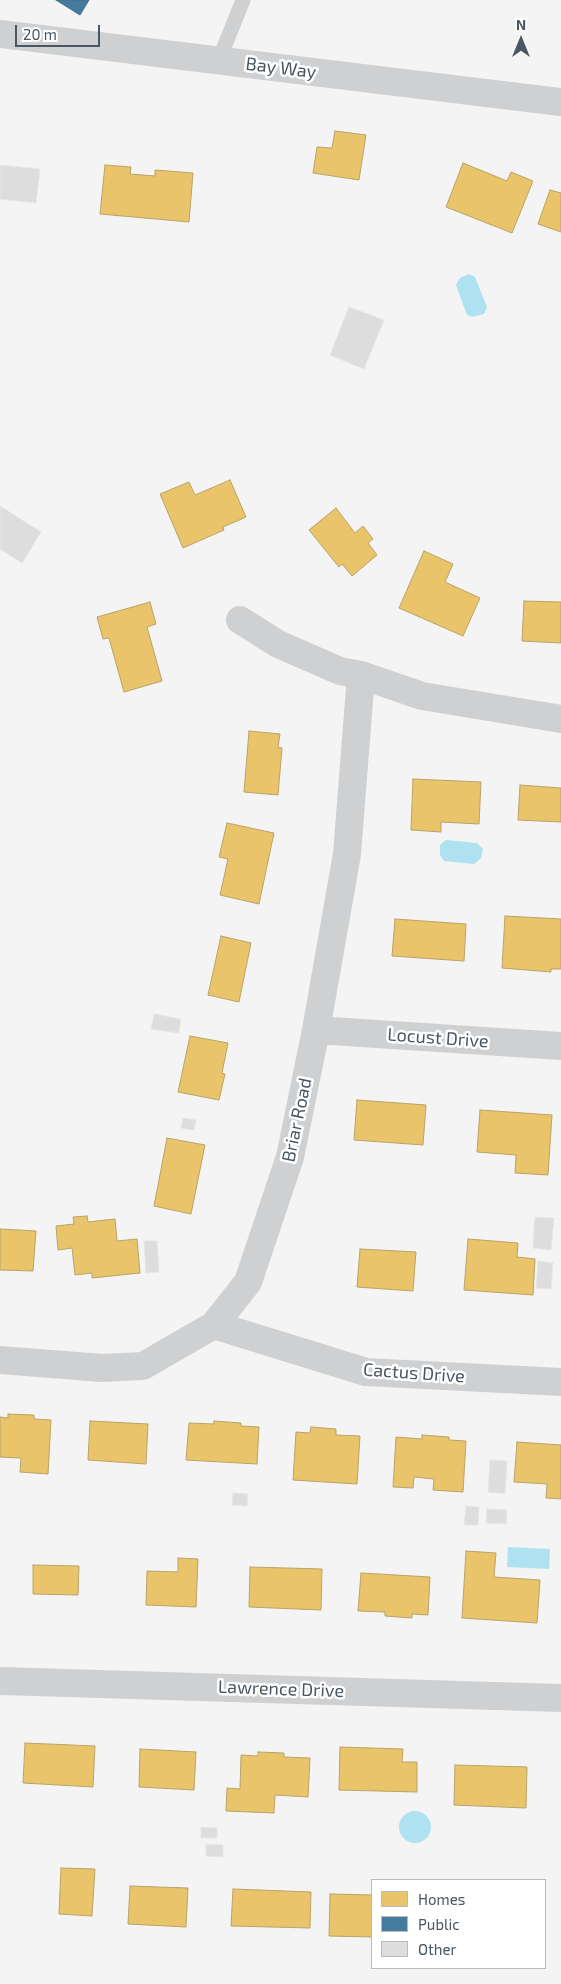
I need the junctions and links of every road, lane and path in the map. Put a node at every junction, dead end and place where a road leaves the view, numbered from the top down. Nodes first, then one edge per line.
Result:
1 (243, 0) edge
2 (0, 34) edge
3 (219, 60) junction
4 (561, 102) edge
5 (240, 620) dead end
6 (361, 675) junction
7 (561, 719) edge
8 (316, 1030) junction
9 (561, 1046) edge
10 (214, 1325) junction
11 (0, 1360) edge
12 (561, 1382) edge
13 (0, 1681) edge
14 (561, 1698) edge

1 - 3 lane
2 - 3 street, Bay Way
3 - 4 street, Bay Way
5 - 6 street
6 - 7 street
6 - 8 street, Briar Road
8 - 9 street, Locust Drive
8 - 10 street, Briar Road
10 - 11 street, Briar Road
10 - 12 street, Cactus Drive
13 - 14 street, Lawrence Drive

